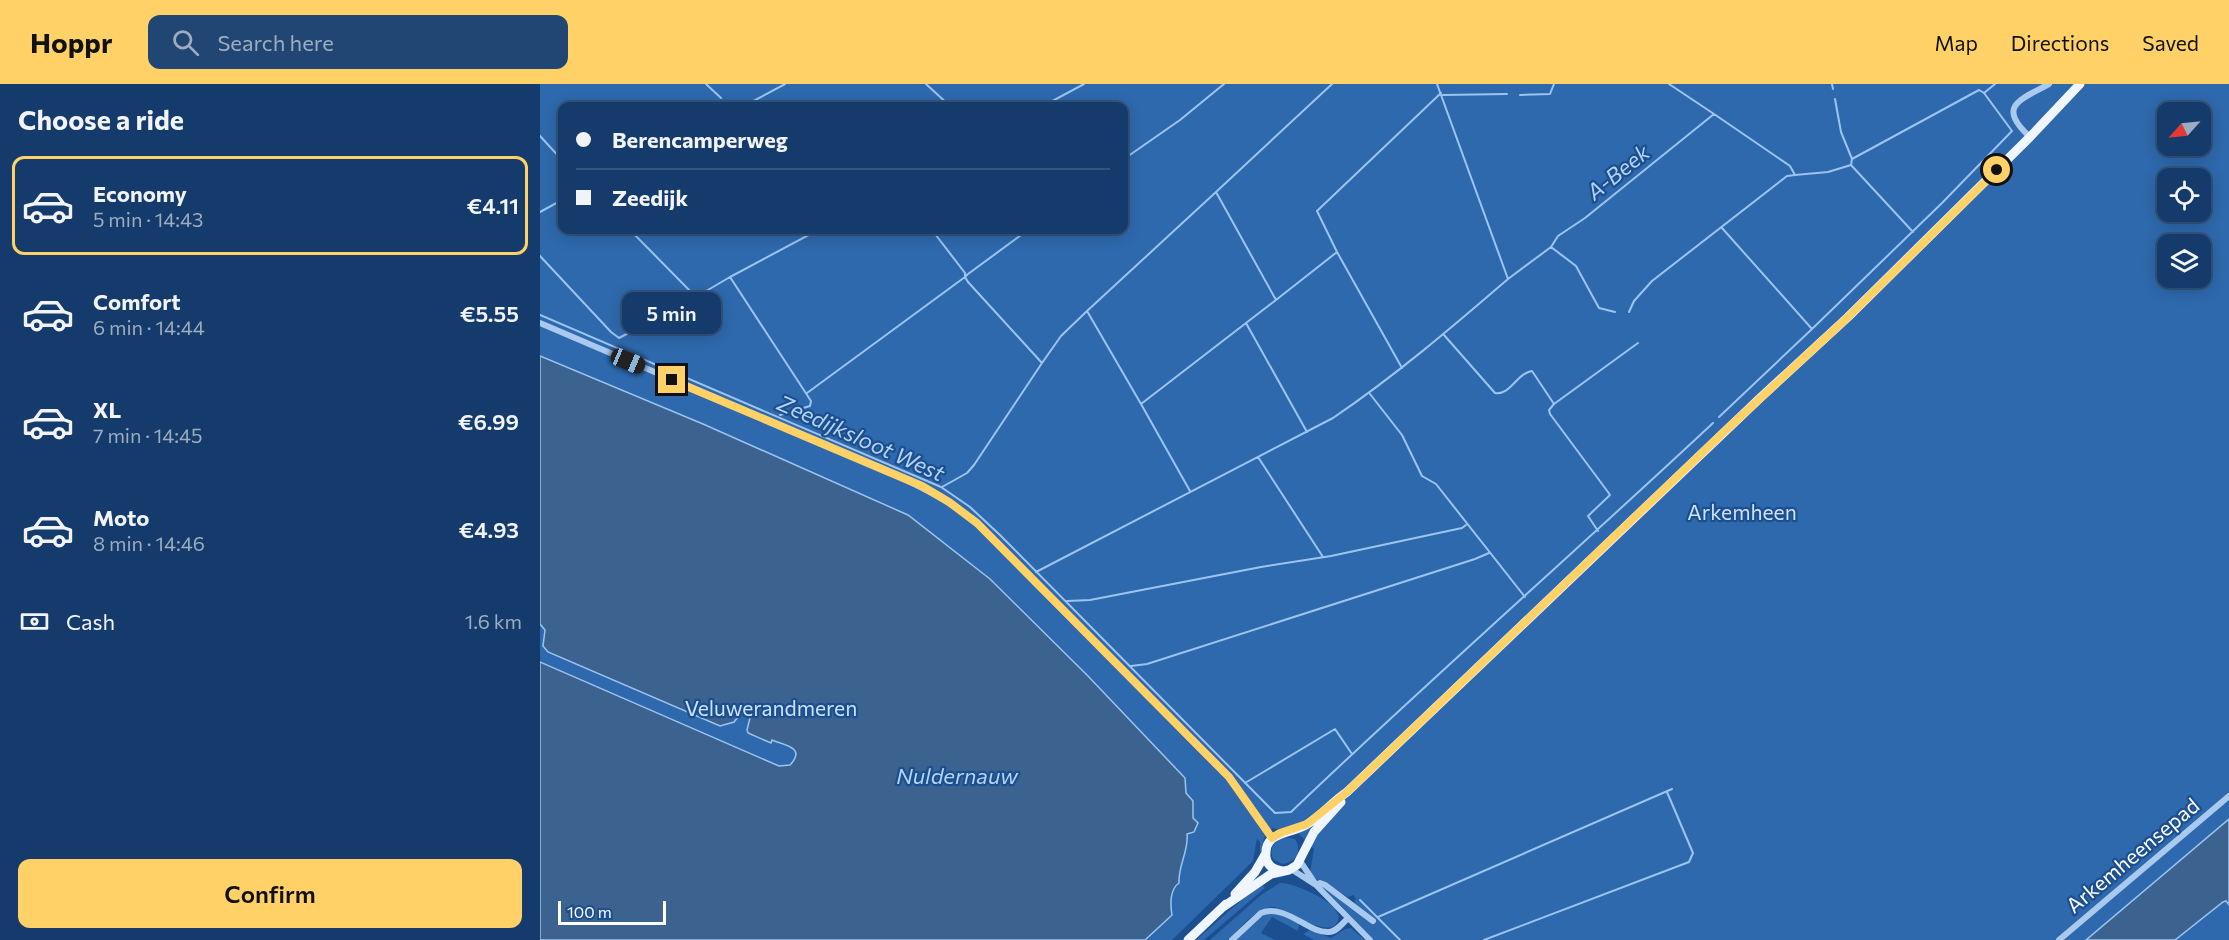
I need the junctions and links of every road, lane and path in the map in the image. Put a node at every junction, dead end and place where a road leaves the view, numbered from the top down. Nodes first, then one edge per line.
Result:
1 (2049, 84) edge
2 (2080, 84) edge
3 (2030, 137) junction
4 (540, 323) edge
5 (1347, 792) junction
6 (2229, 796) edge
7 (1290, 831) junction
8 (1272, 838) junction
9 (1266, 852) junction
10 (1302, 856) junction
11 (1286, 870) junction
12 (1316, 885) junction
13 (1223, 907) junction
14 (1348, 918) junction
15 (1373, 921) dead end
16 (1188, 940) edge
17 (1232, 940) edge
18 (1370, 940) edge
19 (2059, 940) edge

1 - 3 street
2 - 3 main road
3 - 5 main road
4 - 8 street
5 - 7 main road
5 - 10 main road
6 - 19 street, Arkemheensepad
7 - 8 main road
7 - 10 main road
8 - 9 main road
9 - 11 main road
9 - 13 main road
10 - 11 main road
10 - 12 street
11 - 12 street
11 - 13 main road
12 - 14 street
12 - 15 street
13 - 16 main road
14 - 17 street
14 - 18 street

